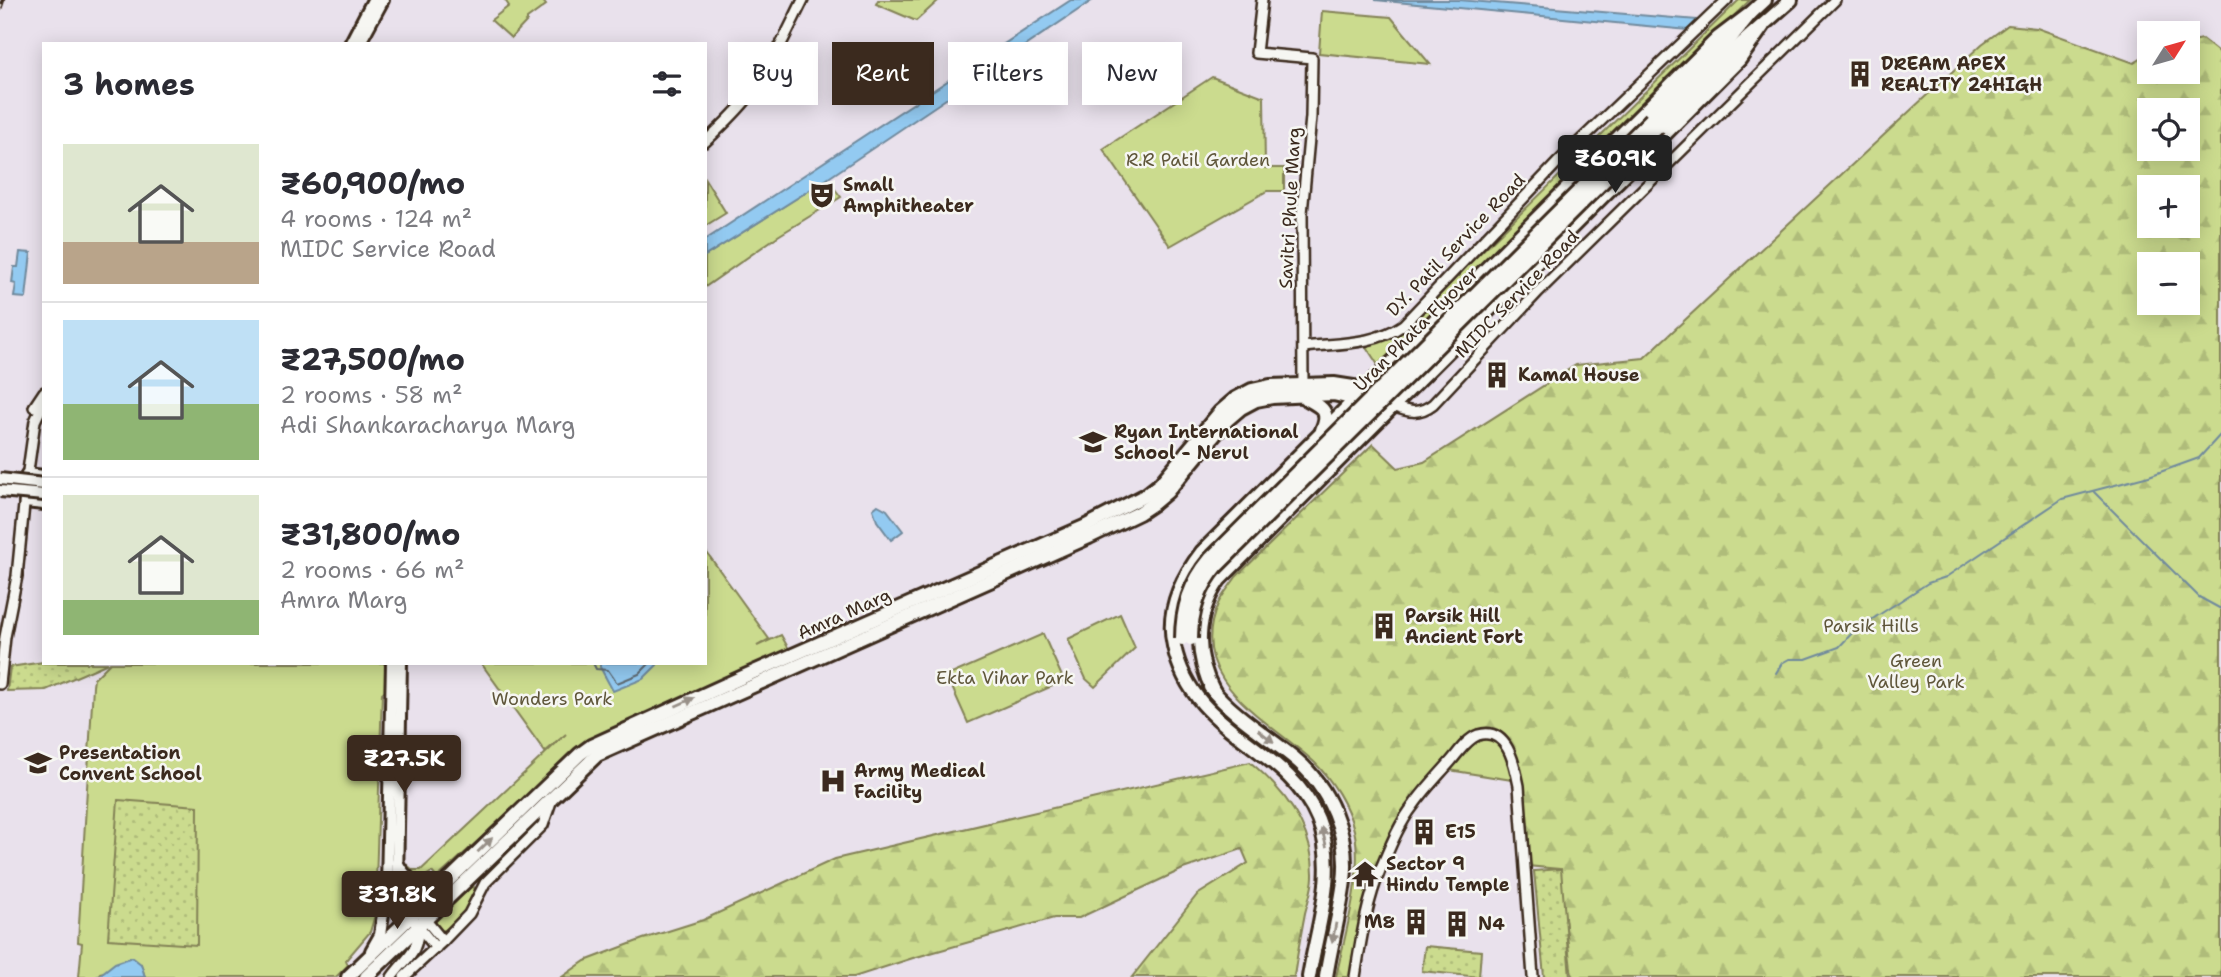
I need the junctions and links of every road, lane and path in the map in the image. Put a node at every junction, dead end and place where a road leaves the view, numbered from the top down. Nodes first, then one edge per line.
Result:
1 (373, 0) edge
2 (383, 0) edge
3 (803, 0) edge
4 (1262, 0) edge
5 (1727, 0) edge
6 (1765, 0) edge
7 (1791, 0) edge
8 (1835, 0) edge
9 (1751, 13) junction
10 (1763, 26) junction
11 (350, 42) edge
12 (360, 42) edge
13 (1654, 123) junction
14 (707, 140) edge
15 (1304, 347) junction
16 (1381, 374) junction
17 (1334, 384) junction
18 (1366, 389) junction
19 (1303, 390) junction
20 (42, 396) edge
21 (1356, 399) junction
22 (42, 407) edge
23 (1393, 410) junction
24 (1318, 437) junction
25 (27, 474) junction
26 (42, 476) edge
27 (0, 479) edge
28 (42, 484) edge
29 (0, 491) edge
30 (42, 495) edge
31 (25, 502) junction
32 (42, 504) edge
33 (1187, 639) junction
34 (392, 665) edge
35 (401, 665) edge
36 (2, 667) edge
37 (0, 684) edge
38 (1214, 691) junction
39 (1200, 702) junction
40 (557, 791) junction
41 (396, 859) junction
42 (446, 883) junction
43 (387, 884) junction
44 (418, 918) junction
45 (440, 944) junction
46 (363, 962) junction
47 (348, 977) edge
48 (366, 977) edge
49 (392, 977) edge
50 (404, 977) edge
51 (1309, 977) edge
52 (1326, 977) edge
53 (1355, 977) edge
54 (1533, 977) edge

1 - 11 main road
2 - 12 main road
3 - 14 street
4 - 15 street, Savitri Phule Marg
5 - 15 street, D.Y. Patil Service Road
6 - 9 highway
7 - 10 highway
8 - 23 street, MIDC Service Road
9 - 13 highway, Uran Phata Flyover
9 - 16 highway
10 - 13 highway, Uran Phata Flyover
10 - 23 highway
13 - 33 highway, Uran Phata Flyover, bridge
15 - 19 street, Savitri Phule Marg
16 - 17 highway
16 - 18 highway
17 - 18 highway, Amra Marg
17 - 19 highway, Amra Marg
18 - 21 highway
18 - 23 highway, Amra Marg
19 - 21 highway, Amra Marg
19 - 24 highway
19 - 40 highway, Amra Marg
42 -> 19 highway, Amra Marg
20 - 25 street
21 - 23 highway, Amra Marg
21 - 24 highway
22 - 25 street
23 - 38 highway
24 - 39 highway
25 - 26 main road
25 - 31 street
27 - 28 main road, bridge
29 - 30 main road, bridge
31 - 32 main road
31 - 36 street
33 - 38 highway, Uran Phata Flyover
33 - 39 highway, Uran Phata Flyover
34 - 43 main road
35 - 41 main road
36 - 37 street
38 -> 52 highway
51 -> 39 highway
40 - 44 highway, Amra Marg
40 - 45 street
41 - 42 main road
41 - 44 main road
42 - 44 highway, Amra Marg
43 - 44 main road
43 - 46 main road
44 - 45 street
44 - 46 highway, Amra Marg
44 - 48 highway, Amra Marg
44 - 49 street
45 - 50 street
46 - 47 highway, Amra Marg
53 - 54 street

